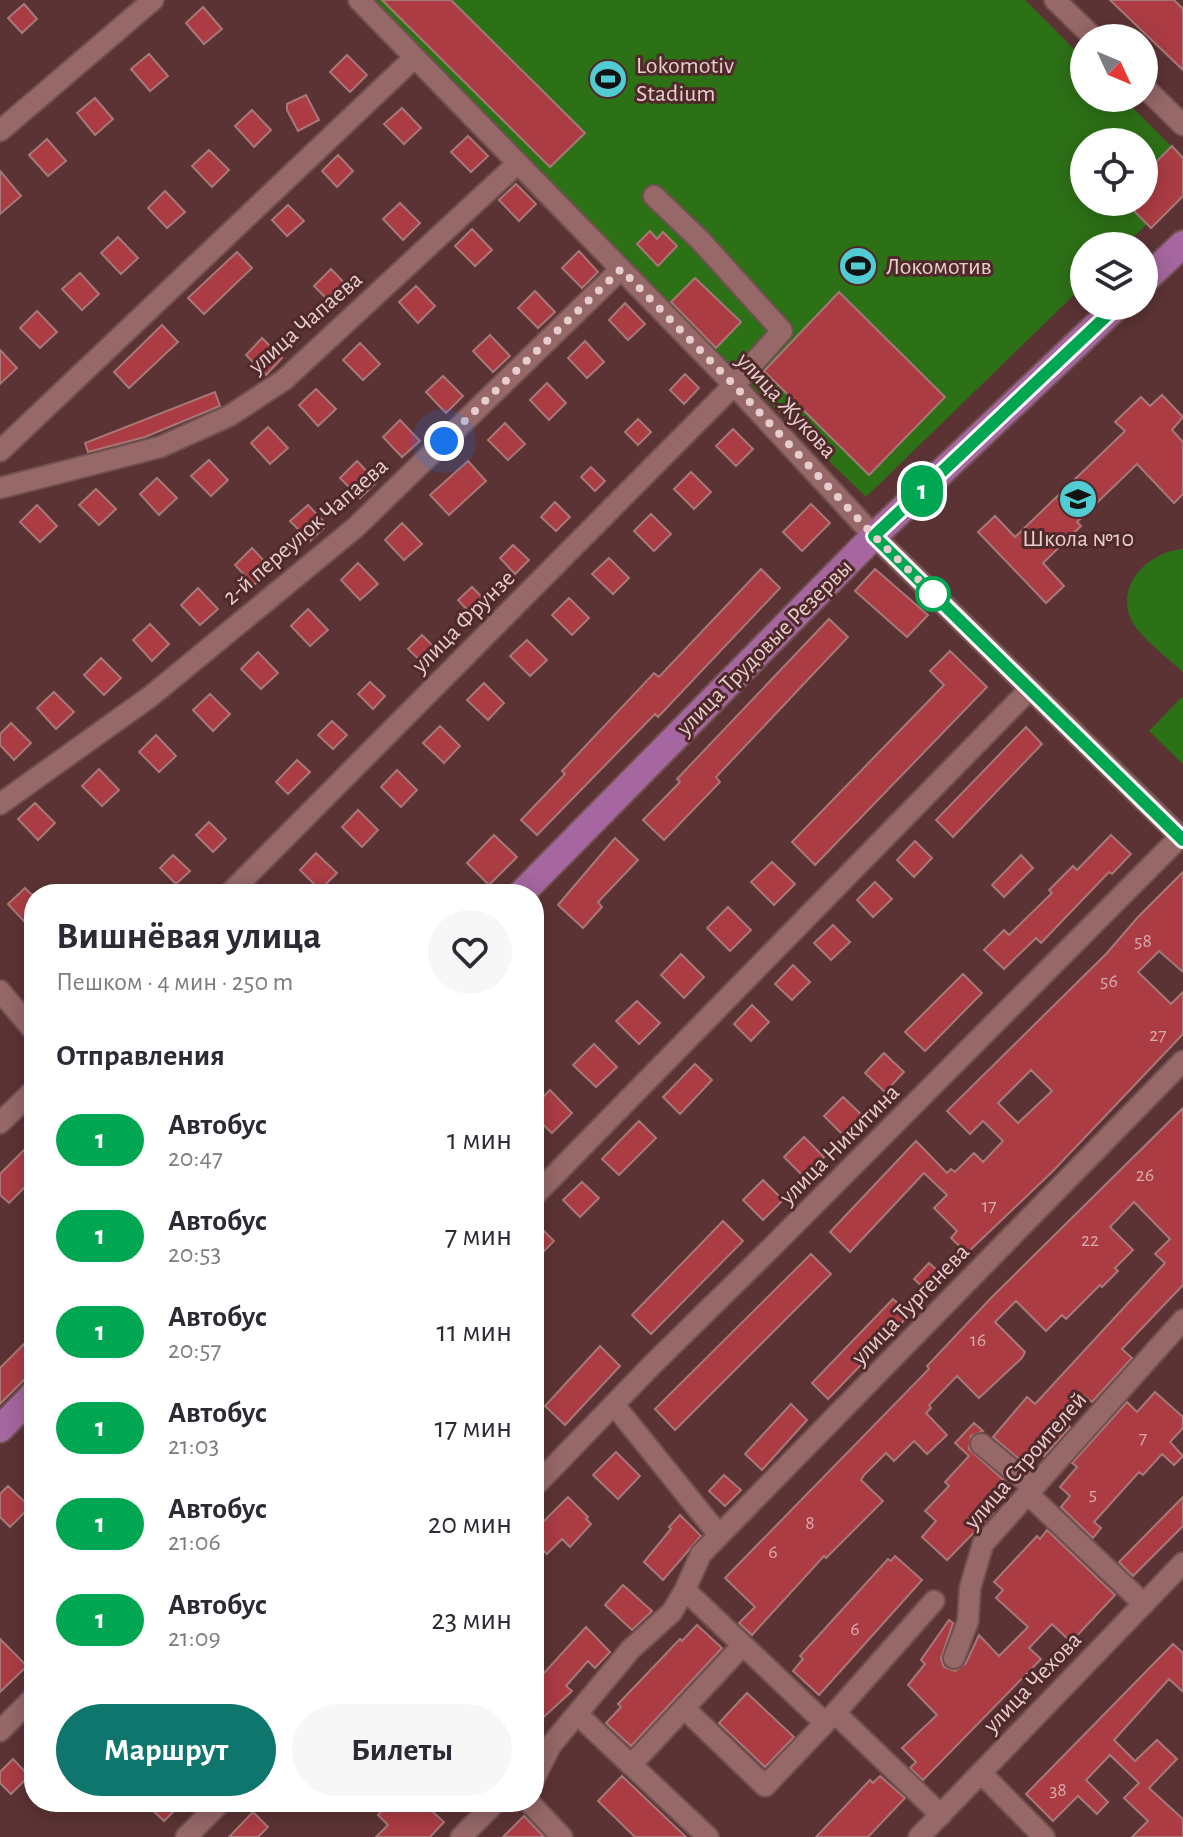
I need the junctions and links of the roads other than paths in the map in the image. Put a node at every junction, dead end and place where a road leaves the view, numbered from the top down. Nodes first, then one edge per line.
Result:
1 (153, 0) edge
2 (359, 0) edge
3 (1055, 0) edge
4 (1080, 24) edge
5 (414, 58) junction
6 (1158, 101) edge
7 (1183, 125) edge
8 (0, 131) edge
9 (518, 163) junction
10 (654, 196) dead end
11 (1183, 244) edge
12 (1158, 268) edge
13 (621, 269) junction
14 (1102, 320) edge
15 (734, 385) junction
16 (0, 451) edge
17 (0, 488) edge
18 (874, 536) junction
19 (1030, 689) junction
20 (0, 804) edge
21 (1182, 838) edge
22 (239, 884) edge
23 (531, 884) edge
24 (0, 991) edge
25 (24, 1019) edge
26 (1183, 1061) edge
27 (24, 1100) edge
28 (0, 1123) edge
29 (544, 1186) edge
30 (1183, 1320) edge
31 (24, 1404) edge
32 (615, 1406) junction
33 (0, 1429) edge
34 (981, 1444) dead end
35 (544, 1477) edge
36 (1031, 1491) junction
37 (719, 1535) junction
38 (1183, 1563) edge
39 (685, 1590) junction
40 (934, 1601) dead end
41 (1144, 1604) junction
42 (743, 1645) junction
43 (954, 1658) dead end
44 (24, 1707) edge
45 (685, 1709) junction
46 (577, 1714) junction
47 (830, 1718) junction
48 (0, 1731) edge
49 (544, 1759) edge
50 (631, 1765) junction
51 (981, 1773) junction
52 (211, 1812) edge
53 (486, 1812) edge
54 (538, 1812) edge
55 (941, 1815) junction
56 (186, 1837) edge
57 (461, 1837) edge
58 (562, 1837) edge
59 (708, 1837) edge
60 (919, 1837) edge
61 (1044, 1837) edge

1 - 8 street
2 - 5 street, улица Жукова
3 - 4 street
5 - 9 street, улица Жукова
5 - 16 street
6 - 7 street
9 - 13 street, улица Жукова
9 - 17 street, улица Чапаева
10 - 15 street, улица Фрунзе
11 - 12 main road
13 - 15 street, улица Жукова
13 - 20 street, 2-й переулок Чапаева
14 - 18 main road, улица Трудовые Резервы
15 - 18 street, улица Жукова
15 - 22 street, улица Фрунзе
18 - 19 street, улица Жукова
18 - 23 main road, улица Трудовые Резервы
19 - 21 street, улица Жукова
19 - 29 street
21 - 32 street, улица Никитина
24 - 25 street
26 - 37 street, улица Тургенева
27 - 28 street
30 - 36 street, улица Строителей
31 - 33 main road
32 - 35 street, улица Никитина
32 - 37 street
34 - 36 street
36 - 41 street
36 - 43 street, улица Строителей
37 - 39 street, улица Тургенева
38 - 41 street, улица Чехова
39 - 42 street
39 - 46 street, улица Тургенева
40 - 47 street
41 - 51 street, улица Чехова
42 - 45 street
42 - 47 street
44 - 48 street
45 - 47 street
45 - 50 street
46 - 49 street, улица Тургенева
46 - 50 street
47 - 55 street
50 - 59 street
51 - 55 street, улица Чехова
51 - 61 street
52 - 56 street
53 - 57 street
54 - 58 street
55 - 60 street, улица Чехова

